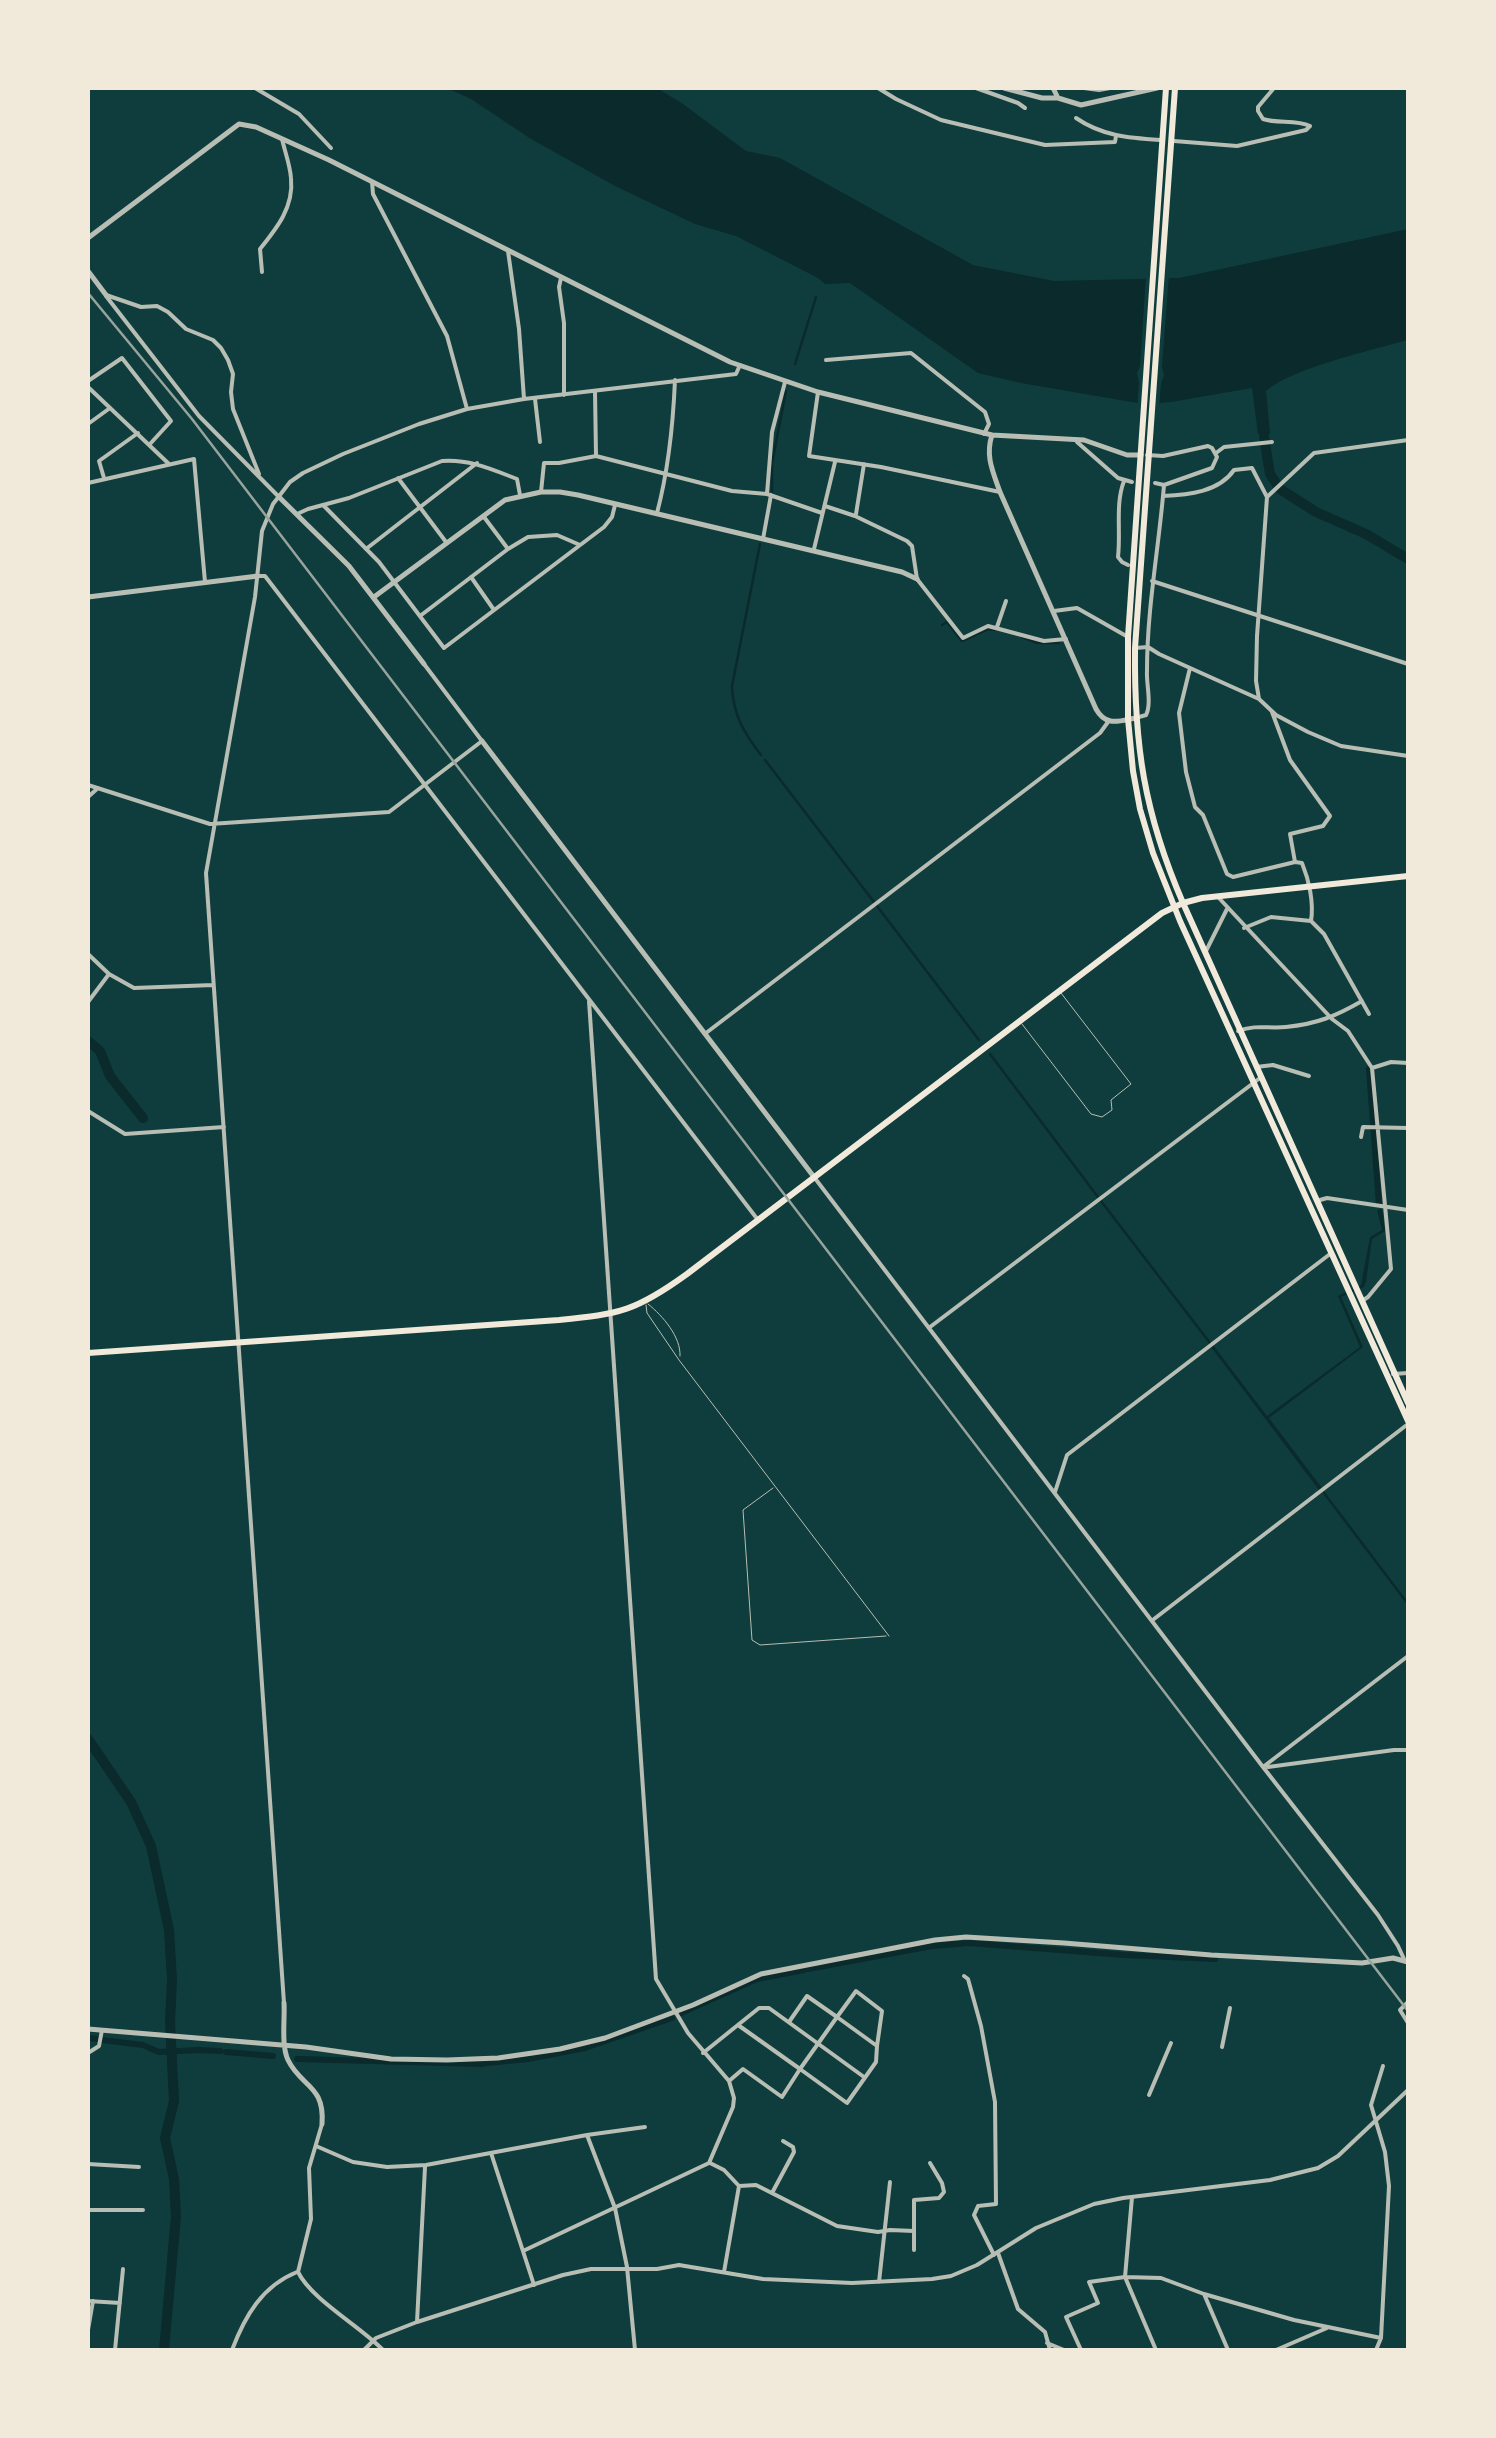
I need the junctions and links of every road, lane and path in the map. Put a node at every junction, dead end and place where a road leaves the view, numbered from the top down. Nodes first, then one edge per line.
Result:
1 (254, 88) edge
2 (878, 88) edge
3 (976, 88) edge
4 (1004, 88) edge
5 (1084, 88) edge
6 (1110, 88) edge
7 (1157, 88) edge
8 (1166, 88) edge
9 (1175, 88) edge
10 (1274, 88) edge
11 (1056, 91) edge
12 (1025, 108) dead end
13 (1076, 118) dead end
14 (1167, 132) junction
15 (1116, 136) junction
16 (282, 139) junction
17 (331, 148) dead end
18 (372, 182) junction
19 (88, 238) edge
20 (508, 251) junction
21 (88, 271) edge
22 (262, 272) dead end
23 (561, 278) junction
24 (106, 295) junction
25 (826, 360) dead end
26 (740, 365) junction
27 (675, 380) junction
28 (785, 382) junction
29 (88, 384) edge
30 (595, 390) junction
31 (818, 392) junction
32 (564, 395) junction
33 (524, 399) junction
34 (535, 399) junction
35 (110, 408) junction
36 (467, 409) junction
37 (88, 424) edge
38 (138, 433) junction
39 (984, 434) junction
40 (992, 436) junction
41 (1073, 440) junction
42 (1408, 440) edge
43 (540, 442) dead end
44 (1272, 442) dead end
45 (150, 444) junction
46 (1216, 453) junction
47 (1145, 455) junction
48 (596, 456) junction
49 (836, 462) junction
50 (478, 463) junction
51 (169, 464) junction
52 (864, 464) junction
53 (668, 473) junction
54 (259, 474) junction
55 (104, 478) junction
56 (397, 478) junction
57 (1124, 481) junction
58 (1132, 482) dead end
59 (88, 483) edge
60 (1155, 483) dead end
61 (1164, 485) junction
62 (541, 492) junction
63 (1000, 492) junction
64 (520, 495) junction
65 (769, 495) junction
66 (1163, 496) junction
67 (279, 497) junction
68 (1268, 497) junction
69 (615, 505) junction
70 (324, 506) junction
71 (419, 506) junction
72 (826, 506) junction
73 (822, 513) junction
74 (297, 514) junction
75 (657, 514) junction
76 (482, 515) junction
77 (855, 516) junction
78 (762, 538) junction
79 (446, 542) junction
80 (580, 544) junction
81 (508, 548) junction
82 (366, 549) junction
83 (814, 550) junction
84 (1128, 565) dead end
85 (258, 576) junction
86 (471, 577) junction
87 (917, 578) junction
88 (1152, 581) junction
89 (205, 582) junction
90 (394, 582) junction
91 (374, 596) junction
92 (88, 597) edge
93 (1006, 601) dead end
94 (494, 610) junction
95 (1054, 611) junction
96 (1258, 614) junction
97 (420, 616) junction
98 (996, 628) junction
99 (1128, 637) junction
100 (1066, 639) junction
101 (1148, 646) junction
102 (1135, 648) junction
103 (424, 664) joint
104 (1408, 664) edge
105 (1190, 668) junction
106 (1260, 699) junction
107 (1272, 710) junction
108 (1132, 718) junction
109 (1108, 722) junction
110 (482, 740) junction
111 (1408, 756) edge
112 (88, 785) edge
113 (425, 786) junction
114 (98, 788) junction
115 (88, 798) edge
116 (214, 824) junction
117 (1296, 862) junction
118 (1408, 876) edge
119 (1308, 886) junction
120 (1218, 896) junction
121 (1178, 905) junction
122 (1228, 909) junction
123 (1311, 921) junction
124 (1244, 928) junction
125 (1205, 953) junction
126 (88, 954) edge
127 (109, 974) junction
128 (213, 985) junction
129 (1059, 990) junction
130 (589, 1001) junction
131 (1362, 1001) junction
132 (88, 1002) edge
133 (1370, 1014) dead end
134 (1332, 1018) junction
135 (1019, 1021) junction
136 (1236, 1032) junction
137 (706, 1034) junction
138 (1408, 1063) edge
139 (1256, 1067) junction
140 (1372, 1068) junction
141 (1310, 1076) dead end
142 (1258, 1080) junction
143 (88, 1111) edge
144 (224, 1127) junction
145 (1375, 1128) junction
146 (1408, 1128) edge
147 (1361, 1137) dead end
148 (814, 1177) junction
149 (1314, 1202) junction
150 (1383, 1207) junction
151 (1408, 1210) edge
152 (758, 1220) junction
153 (1332, 1253) junction
154 (1362, 1300) junction
155 (645, 1302) junction
156 (610, 1314) junction
157 (930, 1328) junction
158 (238, 1343) junction
159 (88, 1353) edge
160 (680, 1360) junction
161 (1408, 1373) edge
162 (1392, 1374) junction
163 (1408, 1403) edge
164 (1408, 1422) edge
165 (775, 1486) junction
166 (1056, 1492) junction
167 (1152, 1620) junction
168 (1408, 1656) edge
169 (1408, 1750) edge
170 (1273, 1763) junction
171 (1263, 1767) junction
172 (1406, 1961) edge
173 (964, 1976) dead end
174 (284, 2002) joint
175 (1408, 2002) edge
176 (1230, 2008) dead end
177 (676, 2012) junction
178 (837, 2018) junction
179 (789, 2022) junction
180 (1408, 2023) edge
181 (738, 2026) junction
182 (88, 2030) edge
183 (102, 2030) junction
184 (818, 2043) junction
185 (1171, 2043) dead end
186 (286, 2045) junction
187 (877, 2046) junction
188 (1222, 2047) dead end
189 (88, 2053) edge
190 (703, 2053) junction
191 (1383, 2066) dead end
192 (800, 2069) junction
193 (864, 2077) junction
194 (729, 2082) junction
195 (1408, 2090) edge
196 (1148, 2095) dead end
197 (1377, 2121) junction
198 (322, 2124) joint
199 (645, 2127) dead end
200 (587, 2135) junction
201 (783, 2141) dead end
202 (316, 2146) junction
203 (491, 2153) junction
204 (709, 2162) junction
205 (930, 2163) dead end
206 (88, 2164) edge
207 (426, 2164) junction
208 (140, 2167) dead end
209 (890, 2182) dead end
210 (739, 2186) junction
211 (772, 2194) junction
212 (1132, 2197) junction
213 (615, 2208) junction
214 (88, 2210) edge
215 (142, 2210) dead end
216 (884, 2231) junction
217 (914, 2231) junction
218 (914, 2250) dead end
219 (523, 2251) junction
220 (996, 2254) junction
221 (627, 2267) junction
222 (123, 2269) dead end
223 (298, 2272) junction
224 (724, 2272) junction
225 (1125, 2277) junction
226 (878, 2282) junction
227 (534, 2285) junction
228 (1204, 2294) junction
229 (90, 2301) edge
230 (120, 2303) junction
231 (418, 2322) junction
232 (1327, 2328) junction
233 (88, 2330) edge
234 (1380, 2338) junction
235 (373, 2340) junction
236 (1047, 2343) junction
237 (115, 2350) edge
238 (232, 2350) edge
239 (364, 2350) edge
240 (383, 2350) edge
241 (635, 2350) edge
242 (1050, 2350) edge
243 (1064, 2350) edge
244 (1078, 2350) edge
245 (1156, 2350) edge
246 (1228, 2350) edge
247 (1276, 2350) edge
248 (1376, 2350) edge

1 - 17 street
2 - 15 street
3 - 12 street
4 - 11 street
5 - 6 street
7 - 11 street
8 - 14 main road
9 - 14 main road
10 - 15 street
13 - 15 street
14 - 47 main road
16 - 18 street
16 - 19 street
16 - 22 street
18 - 20 street
18 - 36 street
20 - 23 street
20 - 33 street
21 - 24 street
23 - 26 street
23 - 32 street
24 - 54 street
24 - 54 street
25 - 39 street
26 - 27 street
26 - 28 street
27 - 30 street
27 - 53 street
28 - 31 street
28 - 65 street
29 - 35 street
29 - 45 street
30 - 32 street
30 - 48 street
31 - 39 street
31 - 49 street
32 - 34 street
33 - 34 street
33 - 36 street
34 - 43 street
35 - 37 street
35 - 38 street
36 - 67 street
38 - 45 street
38 - 55 street
39 - 40 street
40 - 41 street
40 - 63 street
41 - 47 street
41 - 57 street
42 - 68 street
44 - 46 street
45 - 51 street
46 - 47 street
46 - 61 street
47 - 99 main road
47 - 102 main road
48 - 53 street
48 - 62 street
49 - 52 street
49 - 72 street
50 - 56 street
50 - 64 street
50 - 71 street
51 - 55 street
51 - 89 street
52 - 63 street
52 - 77 street
53 - 65 street
53 - 75 street
54 - 67 street
55 - 59 street
56 - 70 street
56 - 71 street
57 - 58 street
57 - 84 street
60 - 61 street
61 - 66 street
62 - 64 street
62 - 69 street
63 - 95 street
64 - 76 street
65 - 73 street
65 - 78 street
66 - 68 street
66 - 88 street
67 - 74 street
67 - 85 street
68 - 96 street
69 - 75 street
69 - 80 street
70 - 74 street
70 - 82 street
71 - 79 street
71 - 82 street
72 - 73 street
72 - 77 street
73 - 83 street
74 - 91 street
75 - 78 street
76 - 79 street
76 - 81 street
77 - 87 street
78 - 83 street
79 - 90 street
80 - 81 street
80 - 94 street
81 - 86 street
82 - 90 street
83 - 87 street
85 - 89 street
85 - 113 street
85 - 116 street
86 - 94 street
86 - 97 street
87 - 98 street
88 - 96 street
88 - 101 street
89 - 92 street
90 - 91 street
90 - 97 street
91 - 103 street
93 - 98 street
94 - 97 street
95 - 99 street
95 - 100 street
96 - 104 street
96 - 106 street
98 - 100 street
99 - 108 main road
100 - 109 street
101 - 102 street
101 - 105 street
101 - 108 street
102 - 108 main road
103 - 110 street
105 - 106 street
105 - 117 street
106 - 107 street
107 - 111 street
107 - 117 street
108 - 109 street
108 - 121 main road
109 - 137 street
110 - 113 street
110 - 137 street
112 - 114 street
113 - 116 street
113 - 130 street
114 - 115 street
114 - 116 street
116 - 128 street
117 - 119 street
118 - 119 main road
119 - 120 main road
119 - 123 street
120 - 121 main road
120 - 122 street
121 - 125 main road
121 - 129 main road
121 - 136 main road
122 - 124 street
122 - 125 street
123 - 124 street
123 - 131 street
124 - 134 street
125 - 136 main road
126 - 127 street
127 - 128 street
127 - 132 street
128 - 144 street
129 - 135 main road
129 - 135 lane
130 - 152 street
130 - 156 street
131 - 133 street
131 - 134 street
134 - 136 street
134 - 140 street
135 - 148 main road
136 - 139 main road
136 - 142 main road
137 - 148 street
138 - 140 street
139 - 141 street
139 - 142 main road
140 - 145 street
142 - 149 main road
142 - 157 street
143 - 144 street
144 - 158 street
145 - 146 street
145 - 147 street
145 - 150 street
148 - 152 main road
148 - 157 street
149 - 150 street
149 - 153 main road
149 - 154 main road
150 - 151 street
150 - 154 street
152 - 155 main road
153 - 162 main road
153 - 166 street
154 - 162 main road
155 - 156 main road
155 - 160 lane
155 - 160 lane
156 - 158 main road
156 - 177 street
157 - 166 street
158 - 159 main road
158 - 174 street
160 - 165 lane
161 - 162 street
162 - 163 main road
162 - 164 main road
164 - 167 street
165 - 165 lane
166 - 167 street
167 - 171 street
168 - 170 street
169 - 170 street
170 - 171 street
171 - 172 street
172 - 177 street
173 - 220 street
174 - 186 street
175 - 180 street
176 - 188 street
177 - 186 street
177 - 190 street
178 - 179 street
178 - 184 street
178 - 187 street
178 - 187 street
179 - 181 street
179 - 184 street
181 - 190 street
181 - 192 street
182 - 183 street
183 - 186 street
183 - 189 street
184 - 192 street
184 - 193 street
185 - 196 street
186 - 198 street
187 - 193 street
190 - 194 street
191 - 197 street
192 - 193 street
192 - 194 street
194 - 204 street
195 - 197 street
197 - 212 street
197 - 234 street
198 - 202 street
199 - 200 street
200 - 203 street
200 - 213 street
201 - 211 street
202 - 207 street
202 - 223 street
203 - 207 street
203 - 219 street
204 - 210 street
204 - 213 street
205 - 217 street
206 - 208 street
207 - 231 street
209 - 216 street
210 - 211 street
210 - 224 street
211 - 216 street
212 - 220 street
212 - 225 street
213 - 219 street
213 - 221 street
214 - 215 street
216 - 217 street
216 - 226 street
217 - 218 street
219 - 227 street
220 - 226 street
220 - 236 street
221 - 224 street
221 - 227 street
221 - 241 street
222 - 230 street
223 - 235 street
223 - 238 street
224 - 226 street
225 - 228 street
225 - 244 street
225 - 245 street
227 - 231 street
228 - 232 street
228 - 246 street
229 - 230 street
229 - 233 street
230 - 237 street
231 - 235 street
232 - 234 street
232 - 247 street
234 - 248 street
235 - 239 street
235 - 240 street
236 - 242 street
236 - 243 street

